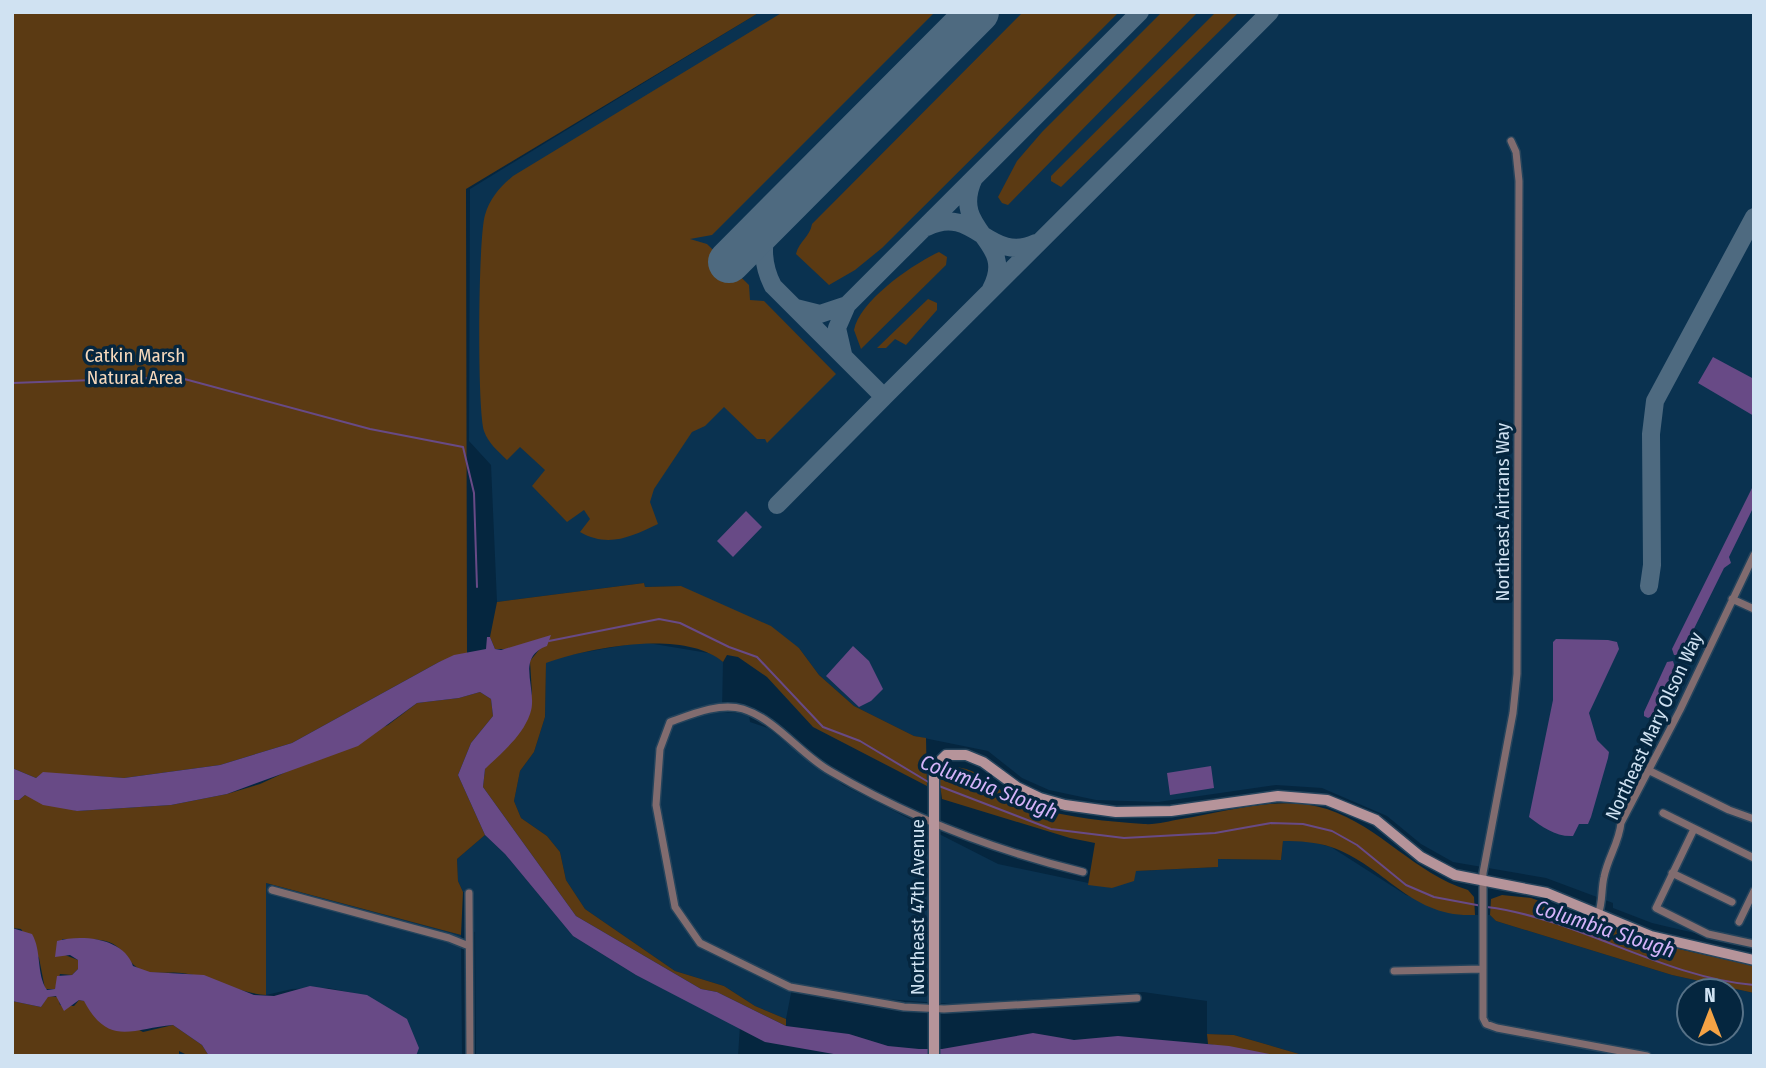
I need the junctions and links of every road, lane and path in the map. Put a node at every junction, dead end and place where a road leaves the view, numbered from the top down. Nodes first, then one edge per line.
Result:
1 (1511, 141) dead end
2 (1754, 555) edge
3 (1732, 598) junction
4 (1754, 609) edge
5 (1650, 771) junction
6 (1663, 813) dead end
7 (1754, 818) edge
8 (934, 825) junction
9 (1694, 829) junction
10 (1754, 858) edge
11 (1083, 872) dead end
12 (1672, 873) junction
13 (1482, 882) junction
14 (272, 890) dead end
15 (1754, 891) edge
16 (469, 894) dead end
17 (1732, 902) dead end
18 (1598, 915) junction
19 (1739, 922) dead end
20 (1754, 944) edge
21 (469, 946) junction
22 (1754, 960) edge
23 (1483, 969) junction
24 (1394, 971) dead end
25 (1137, 998) dead end
26 (934, 1009) junction
27 (470, 1056) edge
28 (934, 1056) edge
29 (1647, 1056) edge

1 - 13 street, Northeast Airtrans Way
2 - 3 street, Northeast Mary Olson Way
3 - 4 street
3 - 5 street, Northeast Mary Olson Way
5 - 7 street
5 - 18 street, Northeast Mary Olson Way
6 - 9 street
8 - 11 street
8 - 13 street, Northeast 47th Avenue
8 - 26 street, Northeast 47th Avenue
8 - 26 street
9 - 10 street
9 - 12 street
12 - 17 street
12 - 20 street
13 - 18 street
13 - 23 street, Northeast Airtrans Way
14 - 21 street
15 - 19 street
16 - 21 street
18 - 22 street
21 - 27 street
23 - 24 street
23 - 29 street, Northeast Airtrans Way
25 - 26 street
26 - 28 street, Northeast 47th Avenue

